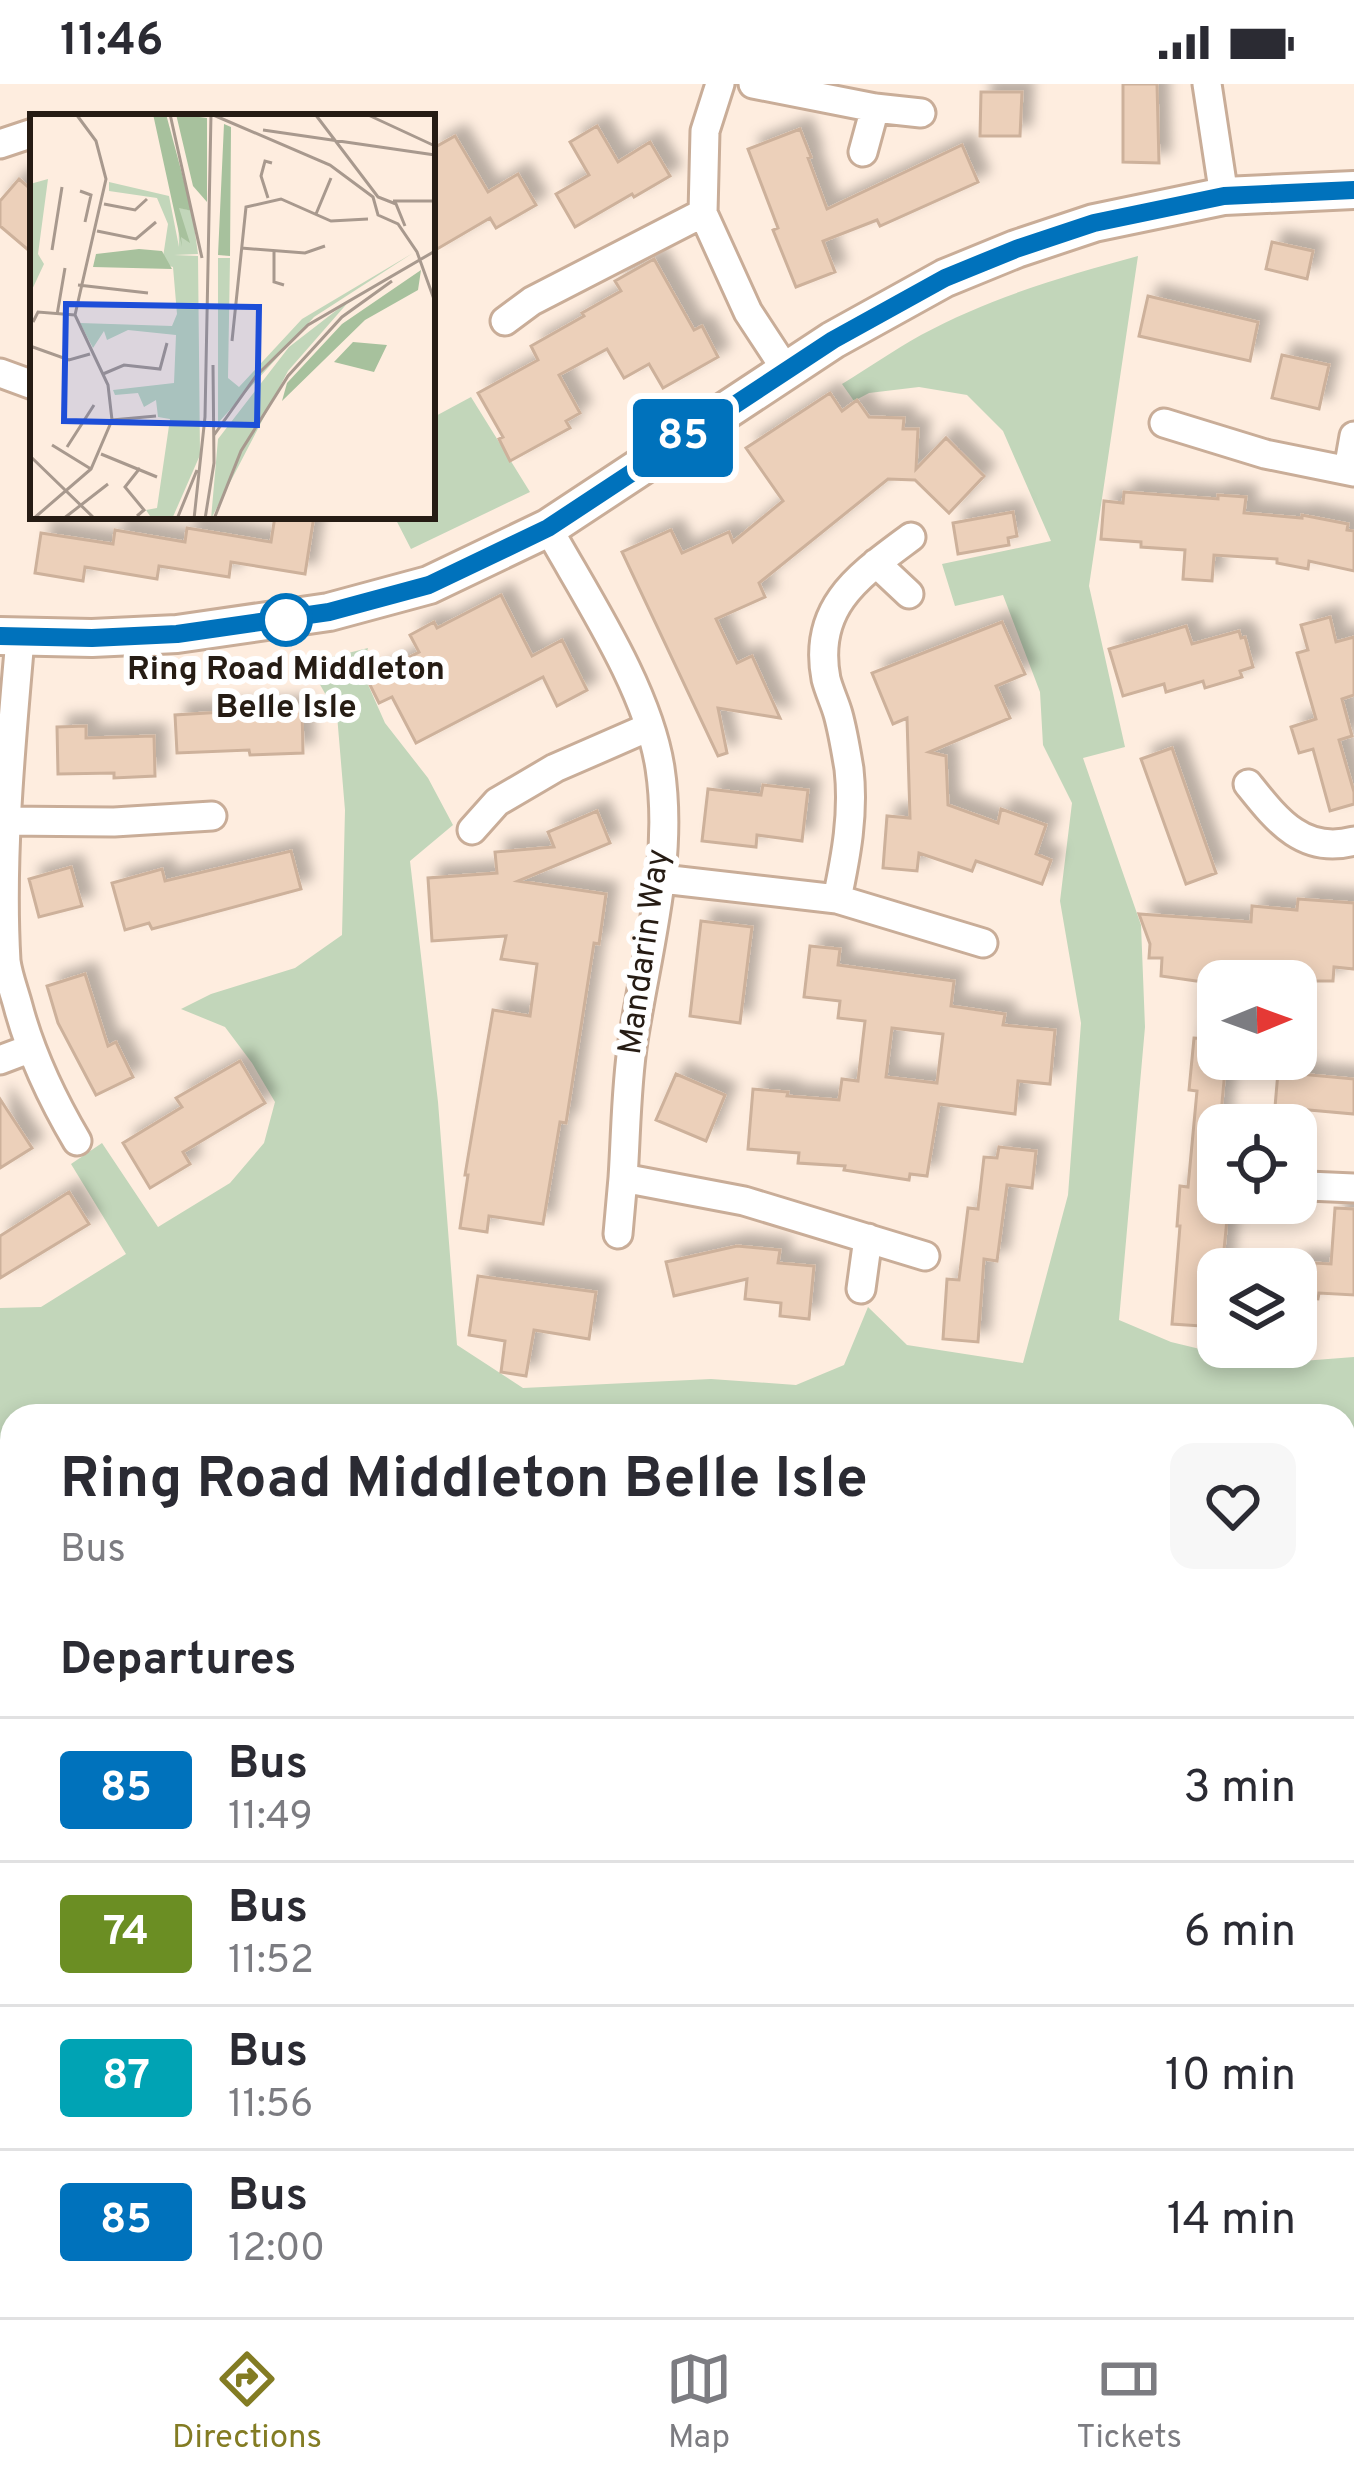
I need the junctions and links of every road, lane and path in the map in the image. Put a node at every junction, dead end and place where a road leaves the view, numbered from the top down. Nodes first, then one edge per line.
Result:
1 (720, 84) edge
2 (753, 84) edge
3 (1208, 84) edge
4 (875, 108) junction
5 (921, 113) dead end
6 (30, 134) edge
7 (0, 144) edge
8 (863, 152) dead end
9 (1354, 190) edge
10 (1224, 196) junction
11 (703, 213) junction
12 (505, 321) dead end
13 (786, 370) junction
14 (0, 373) edge
15 (30, 385) edge
16 (1164, 423) dead end
17 (1354, 436) edge
18 (1351, 471) edge
19 (548, 528) junction
20 (911, 537) dead end
21 (876, 563) junction
22 (909, 595) dead end
23 (10, 638) edge
24 (649, 727) junction
25 (1248, 784) dead end
26 (212, 816) dead end
27 (4, 821) junction
28 (472, 830) dead end
29 (1354, 841) edge
30 (662, 879) junction
31 (837, 899) junction
32 (983, 943) dead end
33 (29, 1049) junction
34 (0, 1060) edge
35 (77, 1141) dead end
36 (623, 1178) junction
37 (1317, 1186) edge
38 (1354, 1188) edge
39 (618, 1234) dead end
40 (868, 1238) junction
41 (926, 1256) dead end
42 (861, 1289) dead end

1 - 11 street
2 - 4 street
3 - 10 street
4 - 5 street
4 - 8 street
6 - 7 street
9 - 10 street
10 - 13 street
11 - 12 street
11 - 13 street
13 - 19 street
14 - 15 street
16 - 18 street
17 - 18 street
19 - 23 street
19 - 24 street, Mandarin Way
20 - 21 street
21 - 22 street
21 - 31 street
23 - 27 street
24 - 28 street
24 - 30 street, Mandarin Way
25 - 29 street
26 - 27 street
27 - 33 street
30 - 31 street
30 - 36 street, Mandarin Way
31 - 32 street
33 - 34 street
33 - 35 street
36 - 39 street, Mandarin Way
36 - 40 street
37 - 38 street
40 - 41 street
40 - 42 street

